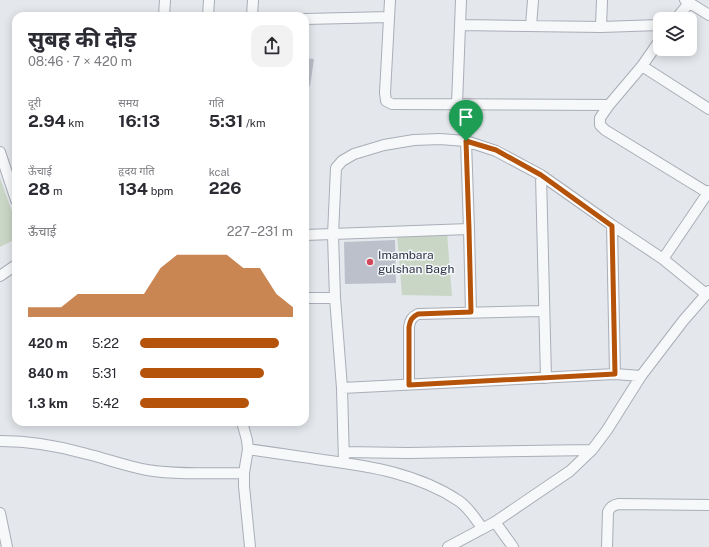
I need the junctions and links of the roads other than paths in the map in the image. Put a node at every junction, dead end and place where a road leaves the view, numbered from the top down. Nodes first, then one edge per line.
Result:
1 (165, 0) edge
2 (209, 0) edge
3 (253, 0) edge
4 (390, 0) edge
5 (461, 0) edge
6 (533, 0) edge
7 (602, 0) edge
8 (687, 2) edge
9 (164, 12) edge
10 (208, 12) edge
11 (252, 12) edge
12 (681, 12) edge
13 (709, 15) edge
14 (389, 17) junction
15 (309, 19) edge
16 (653, 24) edge
17 (460, 25) junction
18 (531, 26) junction
19 (601, 26) junction
20 (653, 50) edge
21 (642, 66) junction
22 (457, 104) junction
23 (610, 105) junction
24 (709, 109) edge
25 (466, 141) junction
26 (0, 152) edge
27 (541, 175) junction
28 (12, 188) edge
29 (708, 192) edge
30 (612, 226) junction
31 (469, 229) junction
32 (309, 235) edge
33 (332, 235) junction
34 (663, 259) junction
35 (12, 268) edge
36 (0, 276) edge
37 (708, 292) edge
38 (309, 298) edge
39 (335, 298) junction
40 (543, 311) junction
41 (471, 312) junction
42 (615, 374) junction
43 (641, 376) junction
44 (546, 378) junction
45 (409, 385) junction
46 (342, 388) junction
47 (243, 426) edge
48 (0, 441) edge
49 (248, 449) junction
50 (592, 450) junction
51 (344, 452) junction
52 (344, 463) junction
53 (244, 473) junction
54 (709, 505) edge
55 (0, 513) edge
56 (495, 522) junction
57 (482, 528) junction
58 (7, 547) edge
59 (250, 547) edge
60 (448, 547) edge
61 (513, 547) edge
62 (607, 547) edge

1 - 9 street
2 - 10 street
3 - 11 street
4 - 14 street
5 - 17 street
6 - 18 street
7 - 19 street
8 - 12 street
8 - 13 street
14 - 15 street
14 - 22 street
16 - 19 street
17 - 18 street
17 - 22 street
18 - 19 street
20 - 21 street
21 - 23 street
21 - 24 street
22 - 23 street
23 - 29 street
25 - 27 street
25 - 31 street
25 - 33 street
26 - 28 street
27 - 30 street
27 - 40 street
29 - 34 street
30 - 34 street
30 - 42 street
31 - 33 street
31 - 41 street
32 - 33 street
33 - 39 street
34 - 37 street
35 - 36 street
37 - 43 street
38 - 39 street
39 - 46 street
40 - 41 street
40 - 44 street
41 - 45 street
42 - 43 street
42 - 44 street
43 - 50 street
44 - 45 street
45 - 46 street
46 - 51 street
47 - 49 street
48 - 53 street
49 - 52 street
49 - 53 street
50 - 51 street
50 - 56 street
51 - 52 street
52 - 57 street
53 - 59 street
54 - 62 street
55 - 58 street
56 - 57 street
56 - 61 street
57 - 60 street

